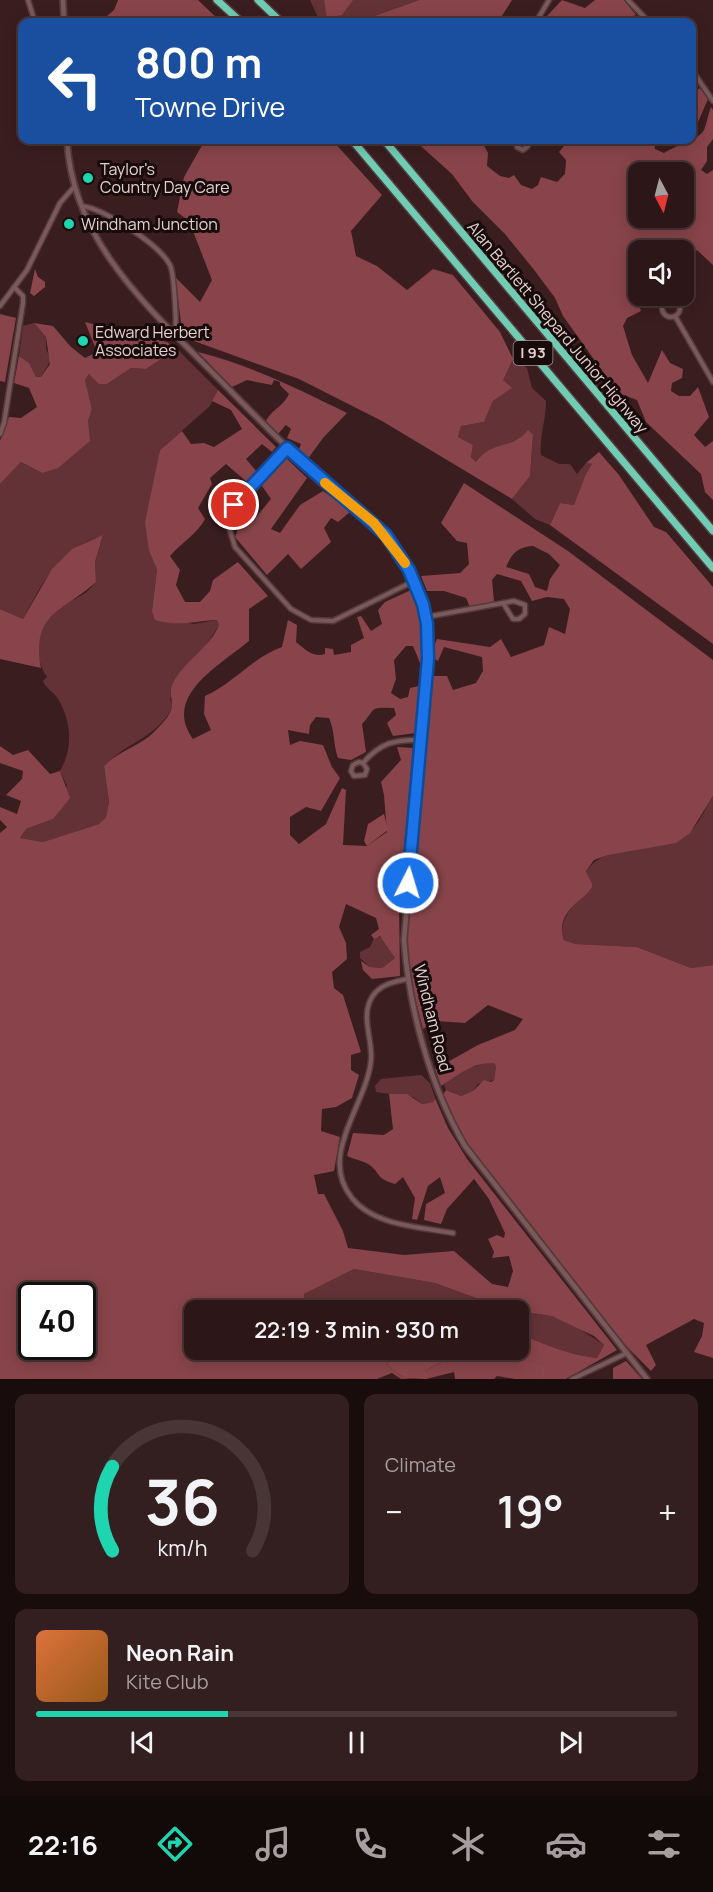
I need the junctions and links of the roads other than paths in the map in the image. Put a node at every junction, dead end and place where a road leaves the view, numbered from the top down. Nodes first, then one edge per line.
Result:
1 (28, 0) edge
2 (63, 0) edge
3 (217, 0) edge
4 (258, 0) edge
5 (549, 0) edge
6 (628, 0) edge
7 (34, 18) edge
8 (64, 18) edge
9 (237, 18) edge
10 (276, 18) edge
11 (538, 18) edge
12 (645, 18) edge
13 (696, 76) edge
14 (713, 101) edge
15 (68, 144) edge
16 (355, 144) edge
17 (387, 144) edge
18 (516, 144) edge
19 (527, 144) edge
20 (74, 187) junction
21 (82, 206) junction
22 (14, 287) junction
23 (0, 306) edge
24 (675, 316) junction
25 (175, 334) junction
26 (713, 382) edge
27 (0, 434) edge
28 (287, 448) junction
29 (713, 531) edge
30 (713, 568) edge
31 (415, 581) junction
32 (503, 603) junction
33 (426, 617) junction
34 (421, 740) junction
35 (363, 763) junction
36 (407, 979) junction
37 (453, 1233) dead end
38 (627, 1353) junction
39 (572, 1379) edge
40 (648, 1379) edge

1 - 7 street
2 - 8 street
3 - 9 highway
4 - 10 highway
5 - 11 street
6 - 12 street
13 - 14 street
15 - 20 street, Windham Road
16 - 30 highway, I 93
17 - 29 highway, Alan Bartlett Shepard Junior Highway / I 93
18 - 19 street
20 - 21 street, Windham Road
20 - 22 street
21 - 25 street, Windham Road
21 - 25 street
22 - 23 street
22 - 27 street
24 - 24 street
24 - 26 street
25 - 28 street, Windham Road
28 - 31 street, Windham Road
28 - 31 street
31 - 33 street, Windham Road
32 - 32 street
32 - 33 street
33 - 34 street, Windham Road
34 - 35 street
34 - 36 street, Windham Road
35 - 35 street
36 - 37 street
36 - 38 street, Windham Road
38 - 39 street
38 - 40 street, Windham Road

